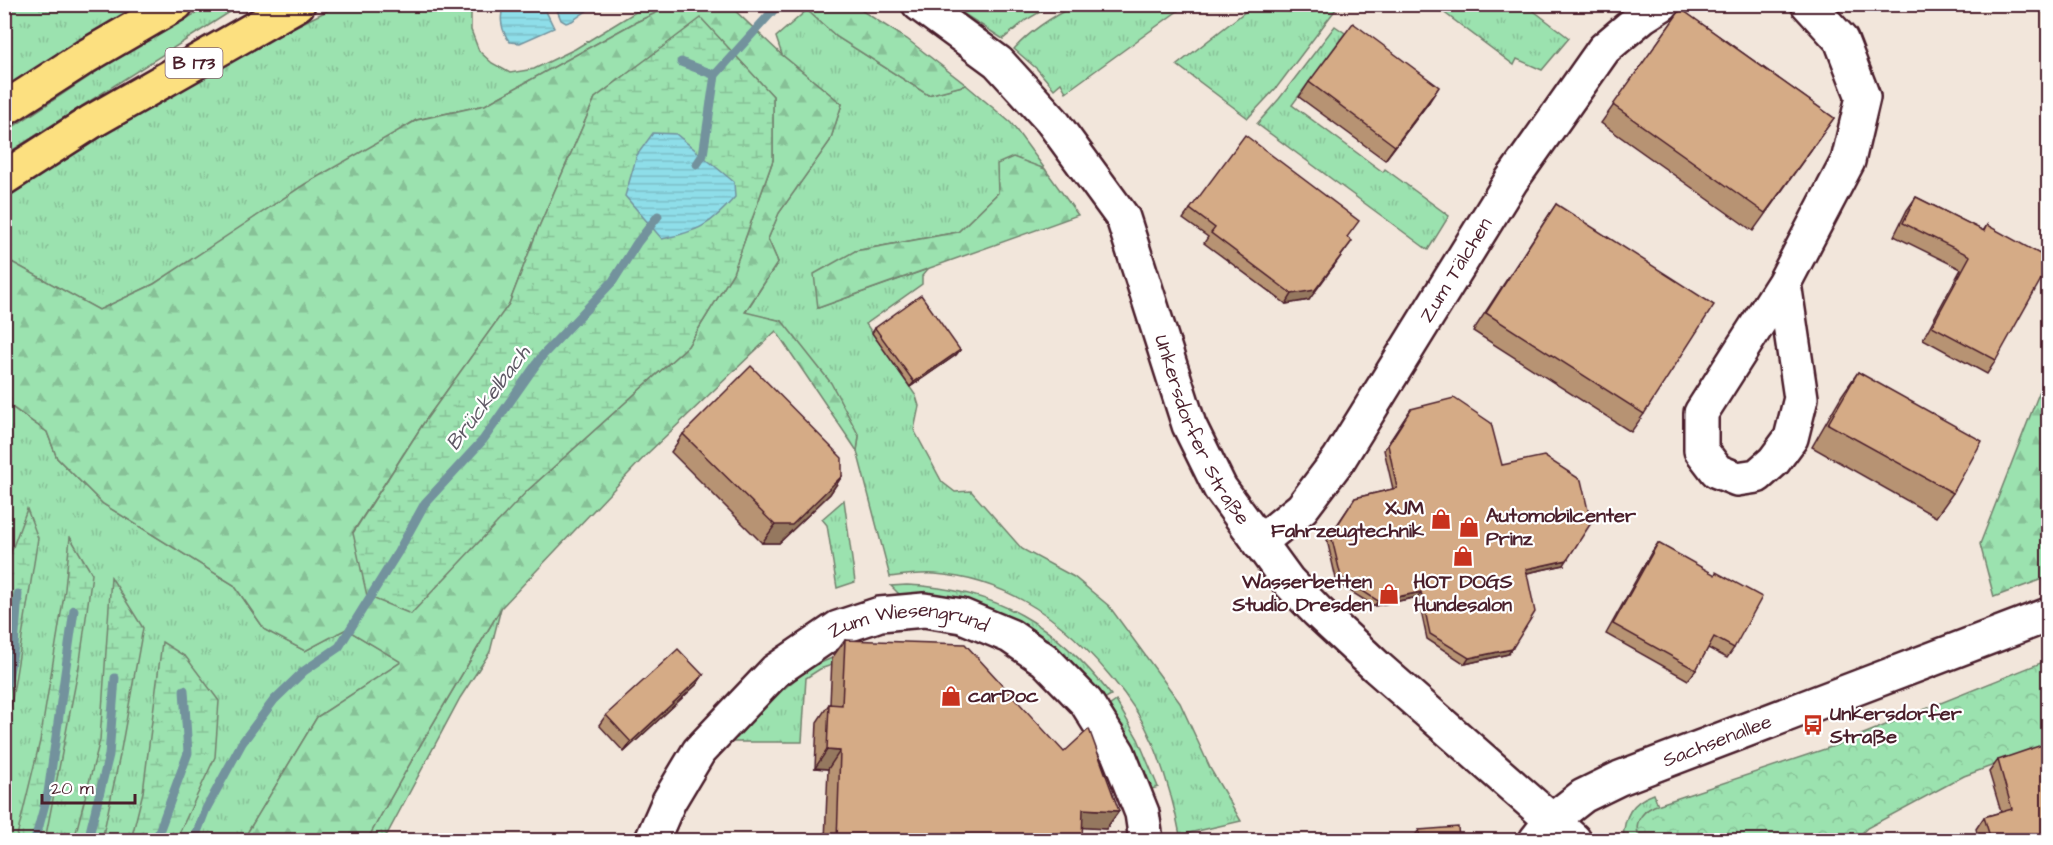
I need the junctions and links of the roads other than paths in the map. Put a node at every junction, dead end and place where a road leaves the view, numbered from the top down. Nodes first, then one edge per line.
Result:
1 (176, 4) edge
2 (298, 4) edge
3 (919, 4) edge
4 (1662, 4) edge
5 (1808, 4) edge
6 (4, 109) edge
7 (4, 177) edge
8 (1784, 283) junction
9 (1259, 543) junction
10 (2049, 615) edge
11 (1554, 834) edge
12 (652, 840) edge
13 (1146, 840) edge

1 - 6 main road
2 - 7 main road, B 173
3 - 9 street, Unkersdorfer Straße
4 - 9 street, Zum Tälchen
5 - 8 street
8 - 8 street
9 - 11 street, Unkersdorfer Straße
10 - 11 street, Sachsenallee
12 - 13 street, Zum Wiesengrund

